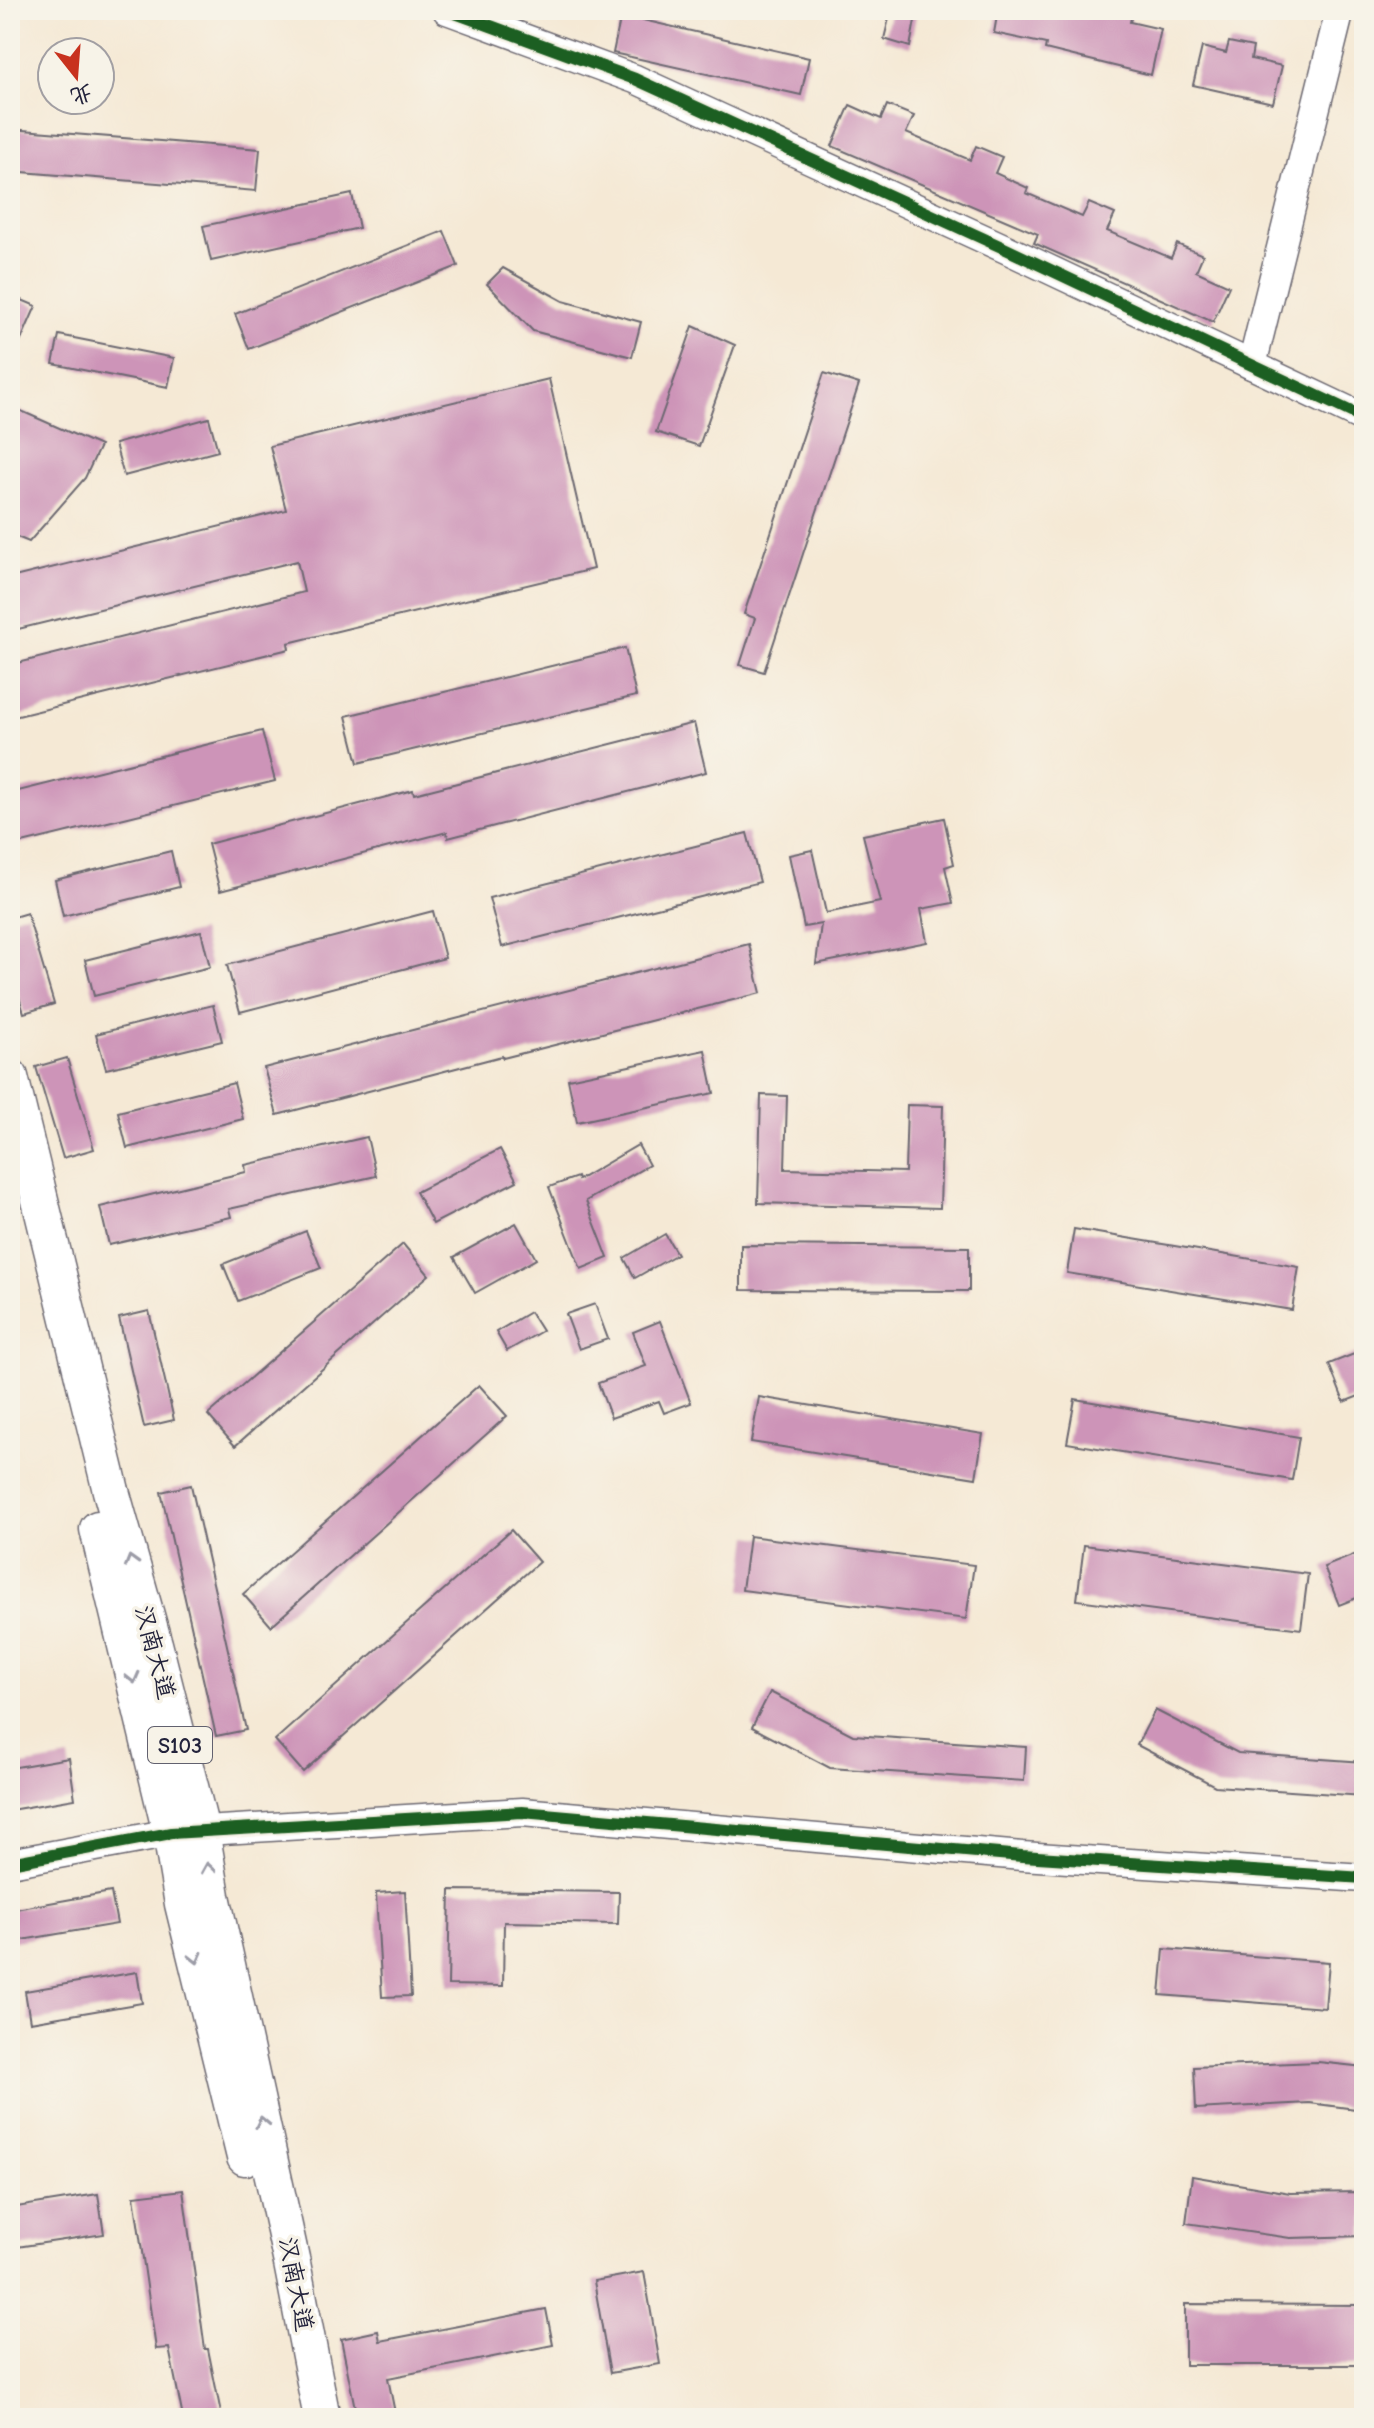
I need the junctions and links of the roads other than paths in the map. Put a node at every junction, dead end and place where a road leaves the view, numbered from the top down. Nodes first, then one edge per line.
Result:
1 (447, 10) edge
2 (1340, 10) edge
3 (1252, 365) junction
4 (1364, 418) edge
5 (10, 1077) edge
6 (10, 1166) edge
7 (186, 1832) junction
8 (10, 1863) edge
9 (1364, 1878) edge
10 (300, 2418) edge
11 (322, 2418) edge

1 - 3 street
2 - 3 street
3 - 4 street
7 -> 5 main road, 汉南大道 / S103
6 -> 7 main road, 汉南大道 / S103
7 - 8 street
7 - 9 street
7 -> 10 main road, 汉南大道 / S103
11 -> 7 main road, 汉南大道 / S103

